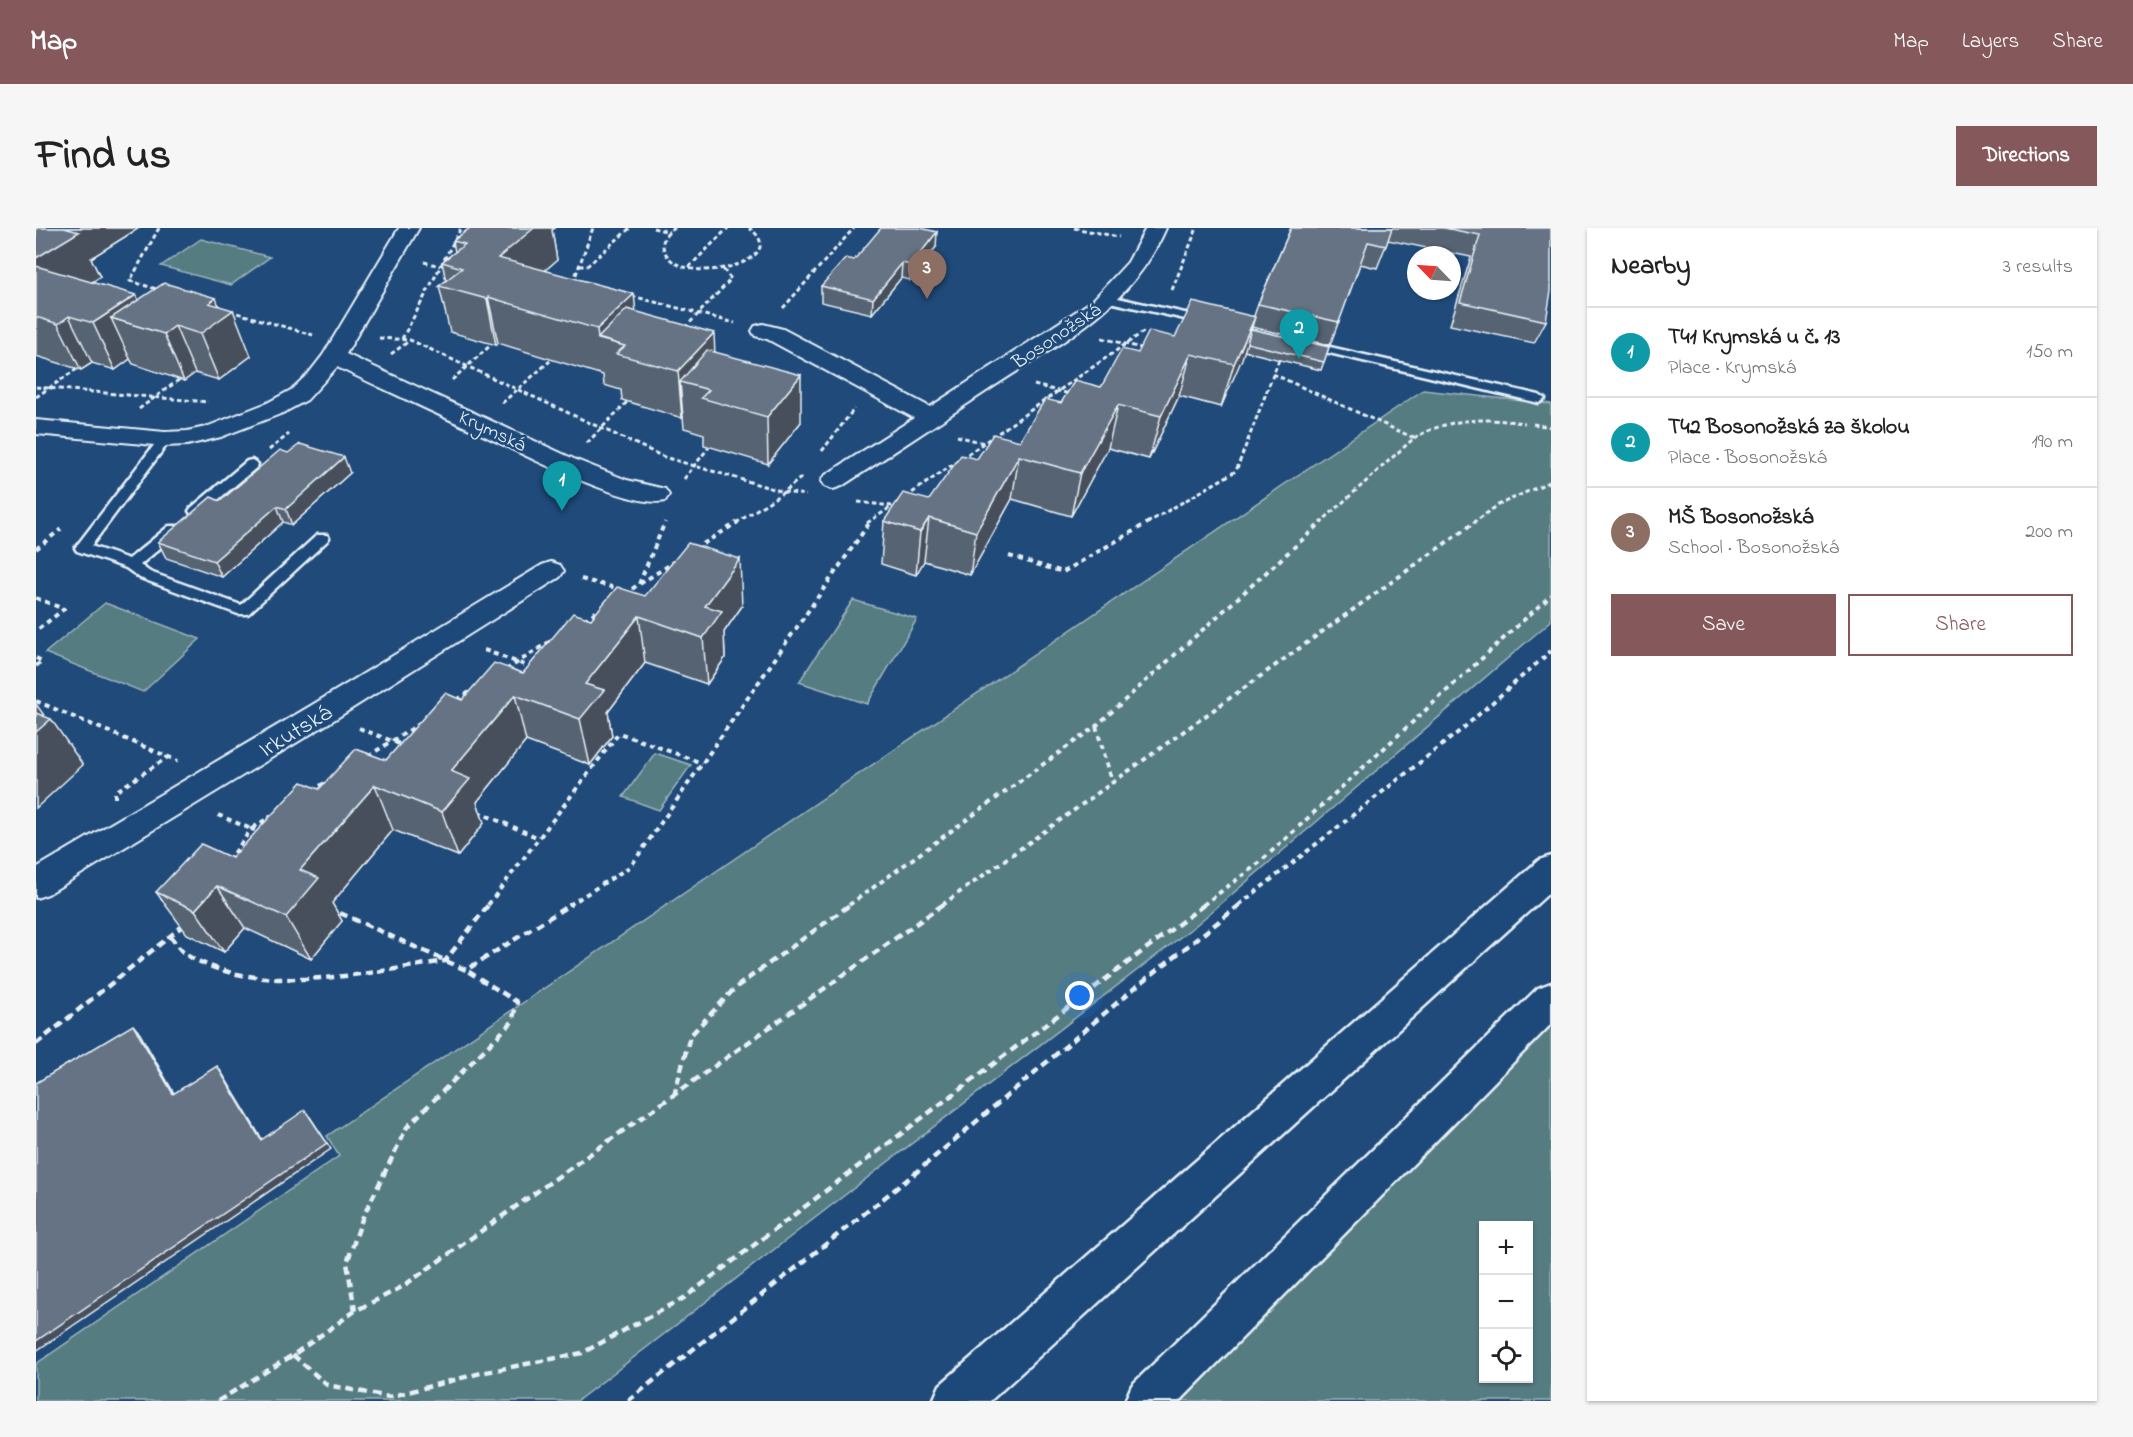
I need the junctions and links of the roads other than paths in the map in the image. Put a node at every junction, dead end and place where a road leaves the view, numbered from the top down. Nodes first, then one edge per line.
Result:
1 (409, 228) edge
2 (1156, 228) edge
3 (1109, 299) junction
4 (1220, 324) edge
5 (763, 331) road end
6 (1287, 340) edge
7 (328, 347) junction
8 (1539, 399) dead end
9 (924, 421) junction
10 (36, 427) edge
11 (165, 439) junction
12 (252, 464) dead end
13 (833, 481) dead end
14 (656, 495) dead end
15 (322, 538) dead end
16 (131, 565) junction
17 (551, 571) road end
18 (1551, 870) edge
19 (36, 884) edge
20 (1551, 999) edge
21 (956, 1401) edge
22 (1148, 1401) edge

1 - 7 street
2 - 3 street, Bosonožská
3 - 4 lane
3 - 9 street, Bosonožská
5 - 9 street
6 - 8 lane
7 - 11 street
7 - 14 street, Krymská
9 - 13 street, Bosonožská
10 - 11 street
11 - 16 lane
12 - 16 lane
15 - 16 lane
17 - 19 street, Irkutská
18 - 21 highway
20 - 22 highway

